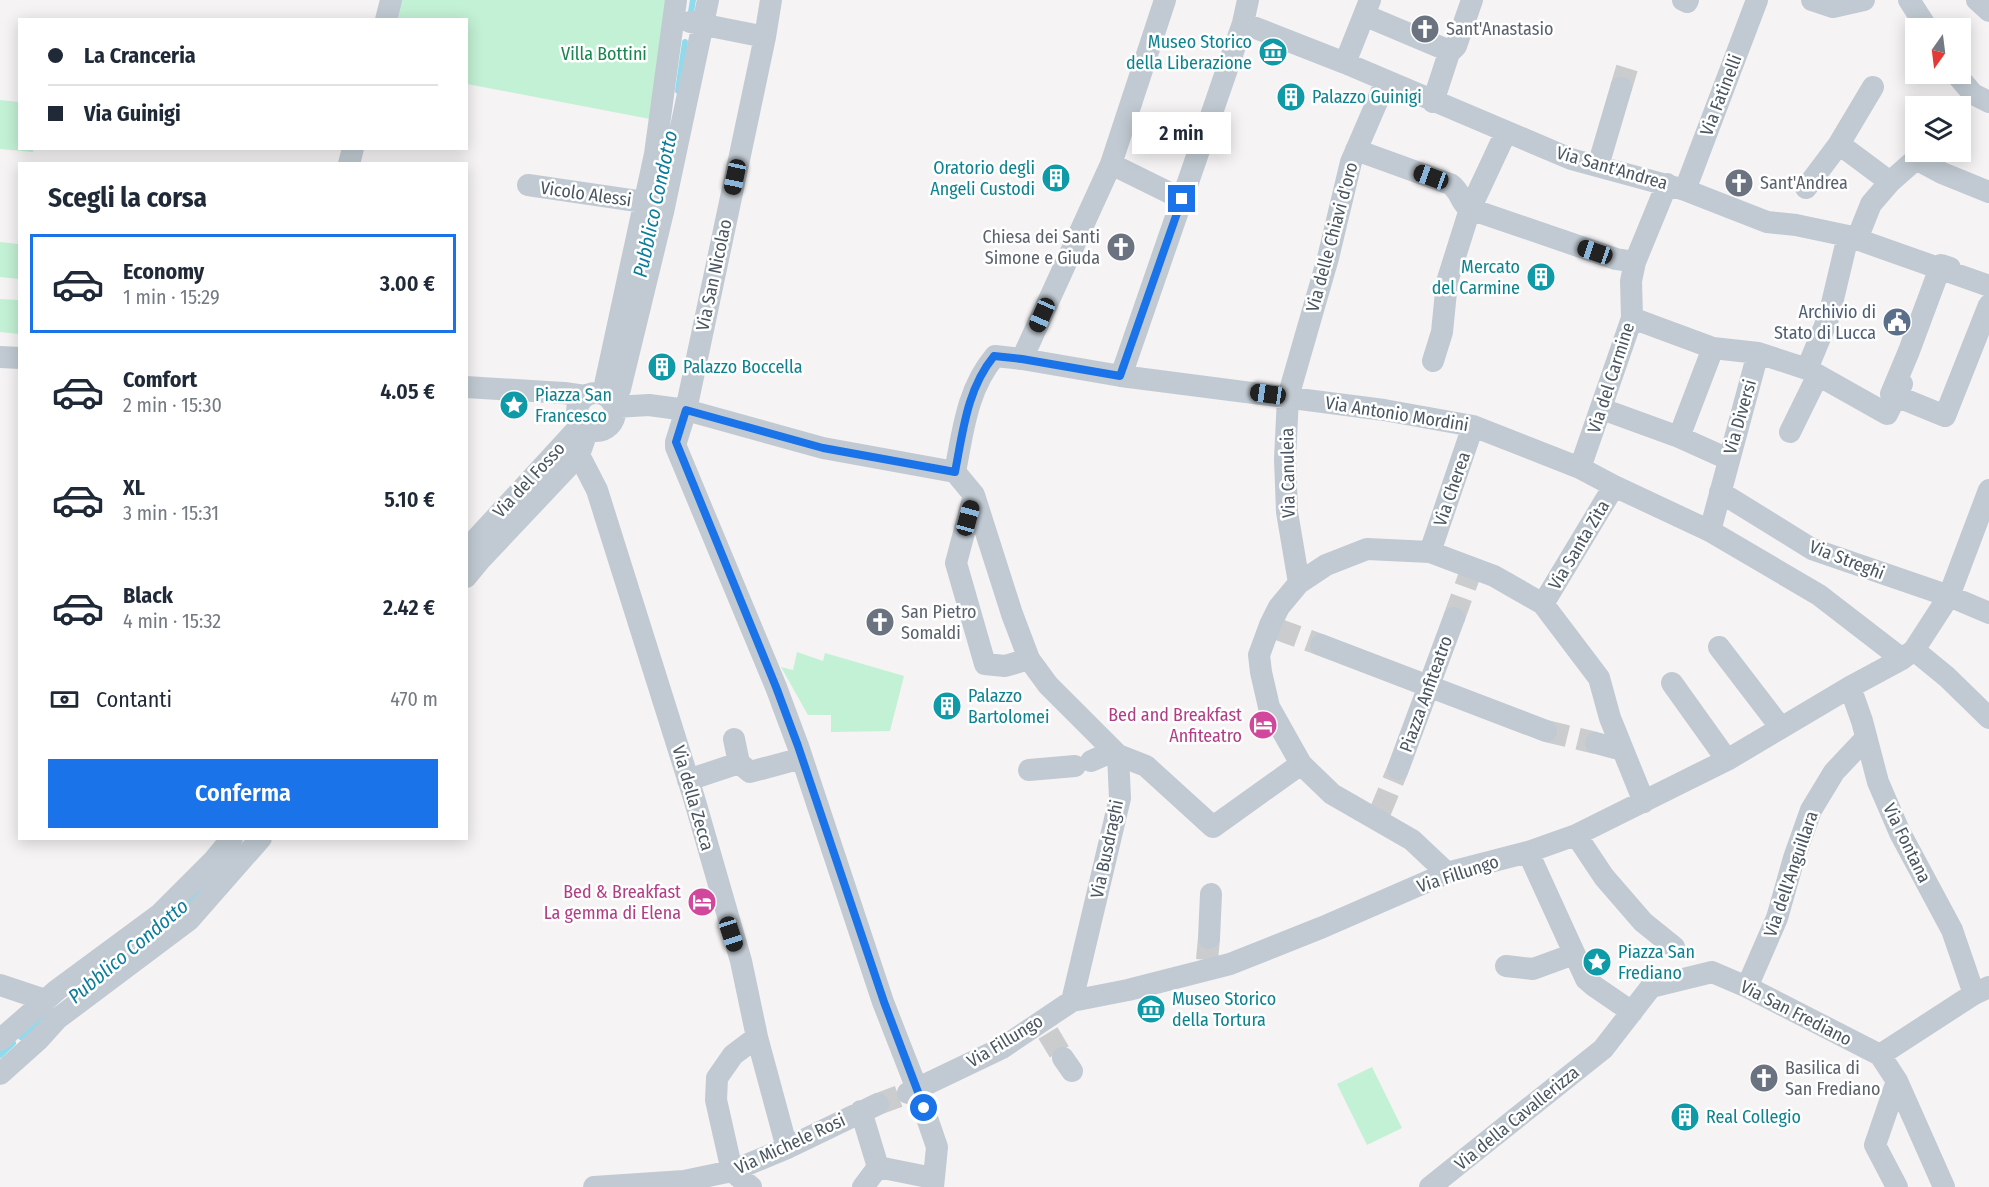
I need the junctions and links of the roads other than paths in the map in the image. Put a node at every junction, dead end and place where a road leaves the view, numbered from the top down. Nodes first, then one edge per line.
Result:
1 (391, 0) edge
2 (708, 0) edge
3 (771, 0) edge
4 (1165, 0) edge
5 (1472, 0) edge
6 (1683, 0) edge
7 (1688, 0) edge
8 (1812, 0) edge
9 (1864, 0) edge
10 (1910, 0) edge
11 (1977, 0) edge
12 (1755, 1) edge
13 (1241, 7) edge
14 (1367, 8) edge
15 (675, 9) edge
16 (1989, 11) edge
17 (386, 18) edge
18 (1921, 18) edge
19 (704, 25) junction
20 (765, 37) junction
21 (1453, 50) junction
22 (1345, 63) junction
23 (1386, 81) junction
24 (1873, 87) dead end
25 (1621, 88) tunnel mouth
26 (1961, 90) edge
27 (1432, 102) junction
28 (1989, 102) edge
29 (1506, 132) junction
30 (1839, 144) junction
31 (1356, 150) junction
32 (1912, 162) edge
33 (1929, 162) edge
34 (1111, 164) junction
35 (1598, 166) junction
36 (1890, 182) junction
37 (528, 185) dead end
38 (1676, 187) junction
39 (1806, 188) dead end
40 (1989, 192) edge
41 (1182, 199) junction
42 (645, 202) junction
43 (1470, 209) junction
44 (1853, 238) junction
45 (1635, 262) junction
46 (1944, 271) junction
47 (1989, 284) edge
48 (1989, 305) edge
49 (1632, 318) junction
50 (1713, 348) junction
51 (1758, 353) junction
52 (0, 357) edge
53 (18, 358) edge
54 (1022, 359) junction
55 (1433, 361) dead end
56 (1812, 372) junction
57 (1120, 376) junction
58 (468, 387) edge
59 (1897, 396) junction
60 (1288, 397) junction
61 (604, 400) junction
62 (1602, 409) junction
63 (686, 410) junction
64 (1473, 426) junction
65 (585, 427) junction
66 (1790, 432) dead end
67 (1679, 437) junction
68 (579, 455) junction
69 (1728, 459) junction
70 (1580, 468) junction
71 (955, 472) junction
72 (1614, 486) junction
73 (1989, 490) edge
74 (1720, 492) junction
75 (974, 495) junction
76 (1710, 531) junction
77 (476, 542) edge
78 (1430, 552) junction
79 (468, 570) edge
80 (1299, 583) junction
81 (1949, 596) junction
82 (1543, 604) junction
83 (1989, 613) edge
84 (1454, 618) tunnel mouth
85 (1321, 645) tunnel mouth
86 (1719, 646) dead end
87 (1908, 655) junction
88 (1029, 659) junction
89 (1672, 683) dead end
90 (1429, 686) junction
91 (1850, 687) junction
92 (1989, 718) edge
93 (1781, 728) junction
94 (1546, 730) tunnel mouth
95 (1866, 738) junction
96 (734, 739) dead end
97 (1596, 743) tunnel mouth
98 (1622, 750) junction
99 (1116, 753) junction
100 (802, 758) junction
101 (1727, 760) junction
102 (739, 763) junction
103 (1301, 764) junction
104 (1398, 769) tunnel mouth
105 (1029, 770) dead end
106 (688, 780) junction
107 (1644, 802) junction
108 (1576, 835) junction
109 (230, 840) edge
110 (259, 840) edge
111 (1527, 852) junction
112 (1447, 873) junction
113 (1211, 894) dead end
114 (1674, 947) dead end
115 (1574, 954) junction
116 (1208, 956) junction
117 (1506, 966) dead end
118 (0, 985) edge
119 (1748, 987) junction
120 (1982, 990) edge
121 (45, 1000) junction
122 (1072, 1000) junction
123 (1632, 1012) junction
124 (23, 1020) junction
125 (757, 1037) junction
126 (0, 1040) edge
127 (38, 1040) junction
128 (1880, 1055) junction
129 (0, 1074) edge
130 (1897, 1082) junction
131 (913, 1091) junction
132 (787, 1148) junction
133 (878, 1167) junction
134 (732, 1171) junction
135 (933, 1182) edge
136 (682, 1184) edge
137 (594, 1187) edge
138 (750, 1187) edge
139 (863, 1187) edge
140 (1430, 1187) edge
141 (1897, 1187) edge
142 (1944, 1187) edge

1 - 17 street
2 - 19 street
3 - 20 street, Via San Nicolao
4 - 34 street
5 - 21 street
6 - 7 street
8 - 9 street
10 - 18 street
11 - 16 street
12 - 38 street, Via Fatinelli
13 - 22 street, Via Sant'Andrea
13 - 41 street
14 - 21 street
14 - 22 street
15 - 19 street
15 - 42 street
19 - 20 street
19 - 61 street
20 - 63 street, Via San Nicolao
21 - 27 street
22 - 23 street, Via Sant'Andrea
23 - 27 street, Via Sant'Andrea
23 - 31 street, Via delle Chiavi d'oro
24 - 30 street
25 - 35 street
26 - 28 street
27 - 29 street, Via Sant'Andrea
29 - 35 street, Via Sant'Andrea
29 - 43 street
30 - 36 street
30 - 39 street
31 - 43 street
31 - 60 street, Via delle Chiavi d'oro
32 - 36 street
33 - 40 street
34 - 41 street
34 - 54 street
35 - 38 street, Via Sant'Andrea
36 - 44 street
37 - 42 street, Vicolo Alessi
38 - 44 street, Via Sant'Andrea
38 - 45 street, Via del Carmine
41 - 57 street
42 - 61 street
43 - 45 street
43 - 55 street
44 - 46 street, Via Sant'Andrea
44 - 56 street
45 - 49 street, Via del Carmine
46 - 47 street, Via Sant'Andrea
46 - 59 street
48 - 59 street
49 - 50 street
49 - 62 street, Via del Carmine
50 - 51 street
50 - 67 street
51 - 56 street
51 - 69 street, Via Diversi
52 - 53 street
54 - 57 street, Via Antonio Mordini
54 - 71 street, Via Antonio Mordini
56 - 59 street
56 - 66 street
57 - 60 street, Via Antonio Mordini
58 - 61 street
60 - 64 street, Via Antonio Mordini
60 - 80 street, Via Canuleia
61 - 63 street
61 - 65 street
61 - 65 street
62 - 67 street
62 - 70 street, Via del Carmine
63 - 71 street
63 - 100 street, Via San Nicolao
64 - 70 street, Via Antonio Mordini
64 - 78 street, Via Cherea
65 - 68 street, Via del Fosso
65 - 77 street, Via del Fosso
67 - 69 street
68 - 77 street, Via del Fosso
68 - 106 street, Via della Zecca
69 - 74 street, Via Diversi
70 - 72 street, Via Antonio Mordini
71 - 75 street
72 - 76 street, Via Antonio Mordini
72 - 82 street, Via Santa Zita
73 - 81 street, Via Fillungo
74 - 76 street, Via Diversi
74 - 81 street, Via Streghi
75 - 88 street
75 - 88 street
76 - 87 street, Via Antonio Mordini
77 - 79 street, Via del Fosso
78 - 80 street
78 - 82 street
80 - 103 street
81 - 83 street, Via Streghi
81 - 87 street, Via Fillungo
82 - 98 street
84 - 90 street, Piazza Anfiteatro
85 - 90 street
86 - 93 street
87 - 91 street, Via Fillungo
87 - 92 street, Via Antonio Mordini
88 - 99 street
89 - 101 street
90 - 94 street
90 - 104 street, Piazza Anfiteatro
91 - 93 street, Via Fillungo
91 - 95 street, Via Fontana
93 - 101 street, Via Fillungo
95 - 119 street, Via dell'Anguillara
95 - 120 street, Via Fontana
96 - 102 street
97 - 98 street
98 - 107 street
99 - 103 street
99 - 105 street
99 - 122 street, Via Busdraghi
100 - 102 street
100 - 131 street, Via San Nicolao
101 - 107 street, Via Fillungo
102 - 106 street
103 - 112 street
106 - 125 street, Via della Zecca
107 - 108 street, Via Fillungo
108 - 111 street, Via Fillungo
108 - 114 street
109 - 121 street
110 - 127 street
111 - 112 street, Via Fillungo
111 - 115 street
112 - 116 street, Via Fillungo
113 - 116 street
115 - 117 street
115 - 123 street
116 - 122 street, Via Fillungo
118 - 121 street
119 - 123 street, Via San Frediano
119 - 128 street, Via San Frediano
120 - 128 street
121 - 124 street
122 - 131 street, Via Fillungo
123 - 140 street, Via della Cavallerizza
124 - 126 street
124 - 127 street
125 - 132 street, Via della Zecca
125 - 134 street
127 - 129 street
128 - 130 street
130 - 141 street
130 - 142 street
131 - 135 street
132 - 133 street, Via Michele Rosi
132 - 134 street, Via Michele Rosi
133 - 135 street
133 - 139 street
134 - 136 street, Via Michele Rosi
134 - 138 street
136 - 137 street, Via Michele Rosi

